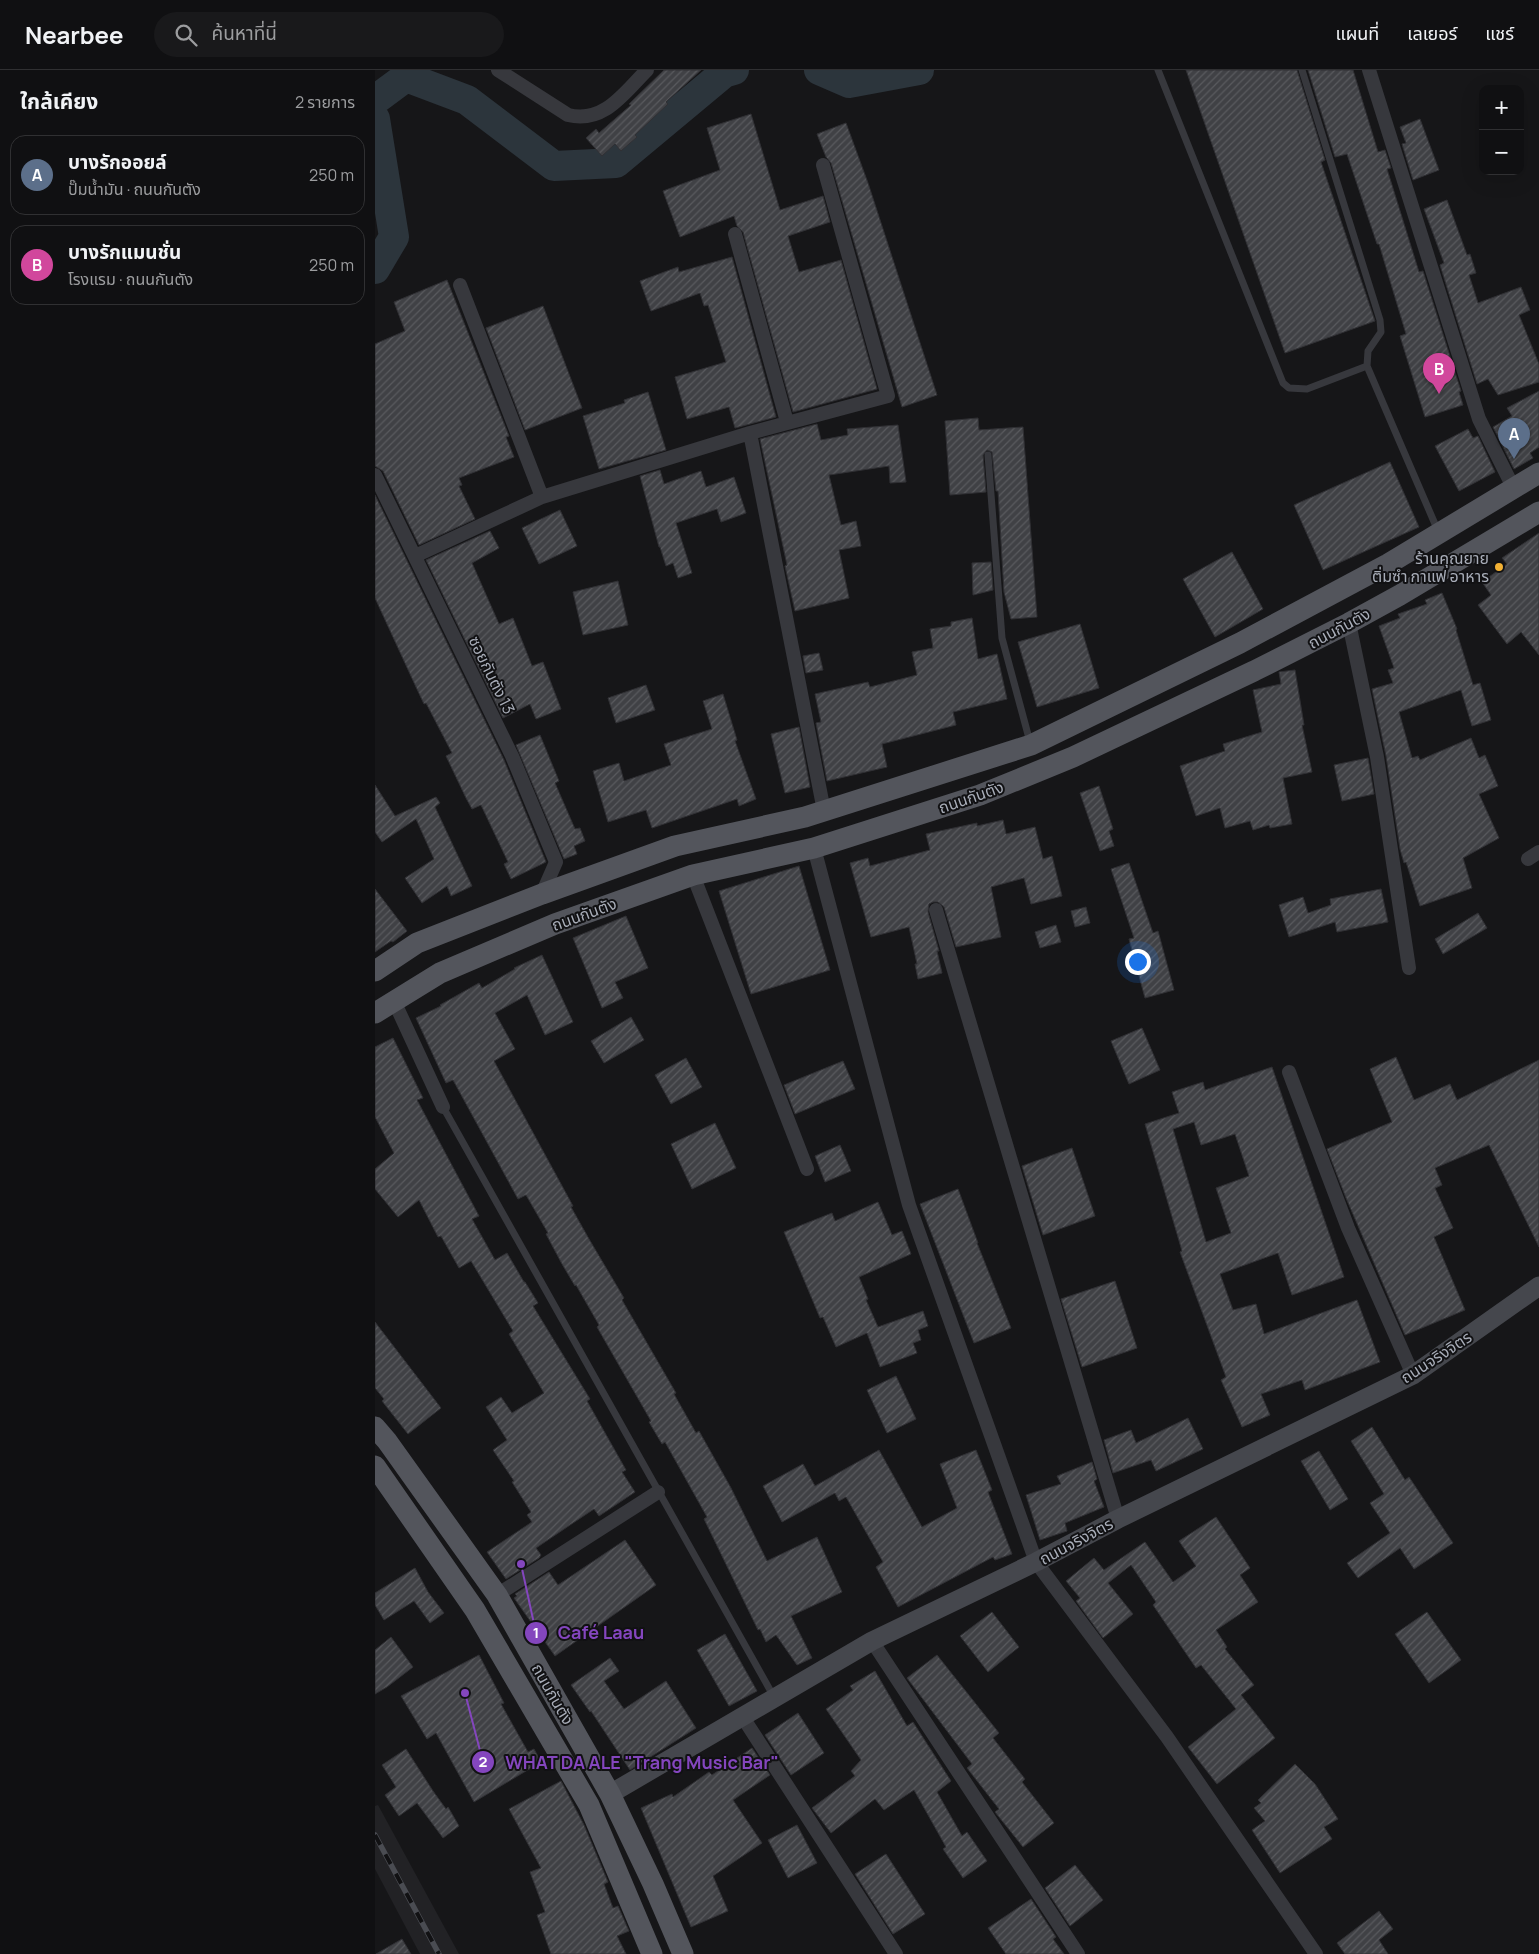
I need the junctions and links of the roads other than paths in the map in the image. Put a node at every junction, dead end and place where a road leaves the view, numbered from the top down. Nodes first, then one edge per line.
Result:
1 (498, 70) edge
2 (647, 70) edge
3 (1158, 70) edge
4 (1302, 70) edge
5 (1369, 70) edge
6 (823, 165) dead end
7 (735, 234) dead end
8 (460, 285) dead end
9 (1367, 366) junction
10 (787, 422) junction
11 (750, 433) junction
12 (988, 455) dead end
13 (1539, 473) edge
14 (375, 475) edge
15 (1513, 490) junction
16 (542, 497) junction
17 (1539, 512) edge
18 (1439, 534) junction
19 (415, 556) junction
20 (1388, 564) junction
21 (1400, 595) junction
22 (1349, 623) junction
23 (1125, 699) junction
24 (1137, 727) junction
25 (1031, 745) junction
26 (815, 814) junction
27 (814, 848) junction
28 (693, 875) junction
29 (543, 894) junction
30 (936, 910) dead end
31 (555, 924) junction
32 (1409, 968) dead end
33 (375, 971) edge
34 (394, 1001) junction
35 (375, 1013) edge
36 (1289, 1072) dead end
37 (443, 1107) joint
38 (807, 1169) dead end
39 (1539, 1286) edge
40 (1413, 1375) junction
41 (375, 1427) edge
42 (375, 1466) edge
43 (658, 1492) junction
44 (1118, 1519) junction
45 (1036, 1562) junction
46 (475, 1566) junction
47 (454, 1579) junction
48 (497, 1595) junction
49 (872, 1641) junction
50 (774, 1697) junction
51 (742, 1716) junction
52 (611, 1794) junction
53 (589, 1805) junction
54 (652, 1954) edge
55 (683, 1954) edge
56 (896, 1954) edge
57 (1078, 1954) edge
58 (1316, 1954) edge

1 - 2 street
3 - 9 lane
4 - 9 lane
5 - 15 street
6 - 10 street
7 - 10 street
8 - 16 street
9 - 18 lane
10 - 11 street
11 - 16 street
11 - 26 street
12 - 25 lane
13 - 15 main road, ถนนกันตัง
14 - 19 street, ซอยกันตัง 13
15 - 18 main road, ถนนกันตัง
16 - 19 street
17 - 21 main road, ถนนกันตัง
18 - 20 main road, ถนนกันตัง
19 - 29 street, ซอยกันตัง 13
20 - 21 main road
20 - 23 main road, ถนนกันตัง
21 - 22 main road, ถนนกันตัง
22 - 24 main road, ถนนกันตัง
22 - 32 street
23 - 24 main road
23 - 25 main road, ถนนกันตัง
24 - 27 main road, ถนนกันตัง
25 - 26 main road, ถนนกันตัง
26 - 27 main road
26 - 29 main road, ถนนกันตัง
27 - 28 main road, ถนนกันตัง
27 - 45 street
28 - 31 main road, ถนนกันตัง
28 - 38 street
29 - 31 main road
29 - 33 main road, ถนนกันตัง
30 - 44 street
31 - 34 main road, ถนนกันตัง
34 - 35 main road, ถนนกันตัง
34 - 37 street
36 - 40 street
37 - 43 lane
39 - 40 street, ถนนจริงจิตร
40 - 44 street, ถนนจริงจิตร
41 - 46 main road, ถนนกันตัง
42 - 47 main road, ถนนกันตัง
43 - 48 street
43 - 50 lane
44 - 45 street, ถนนจริงจิตร
45 - 49 street, ถนนจริงจิตร
45 - 58 street
46 - 47 main road
46 - 48 main road, ถนนกันตัง
47 - 53 main road, ถนนกันตัง
48 - 52 main road, ถนนกันตัง
49 - 50 street, ถนนจริงจิตร
49 - 57 street
50 - 51 street, ถนนจริงจิตร
51 - 52 street, ถนนจริงจิตร
51 - 56 street
52 - 53 main road
52 - 55 main road, ถนนกันตัง
53 - 54 main road, ถนนกันตัง

